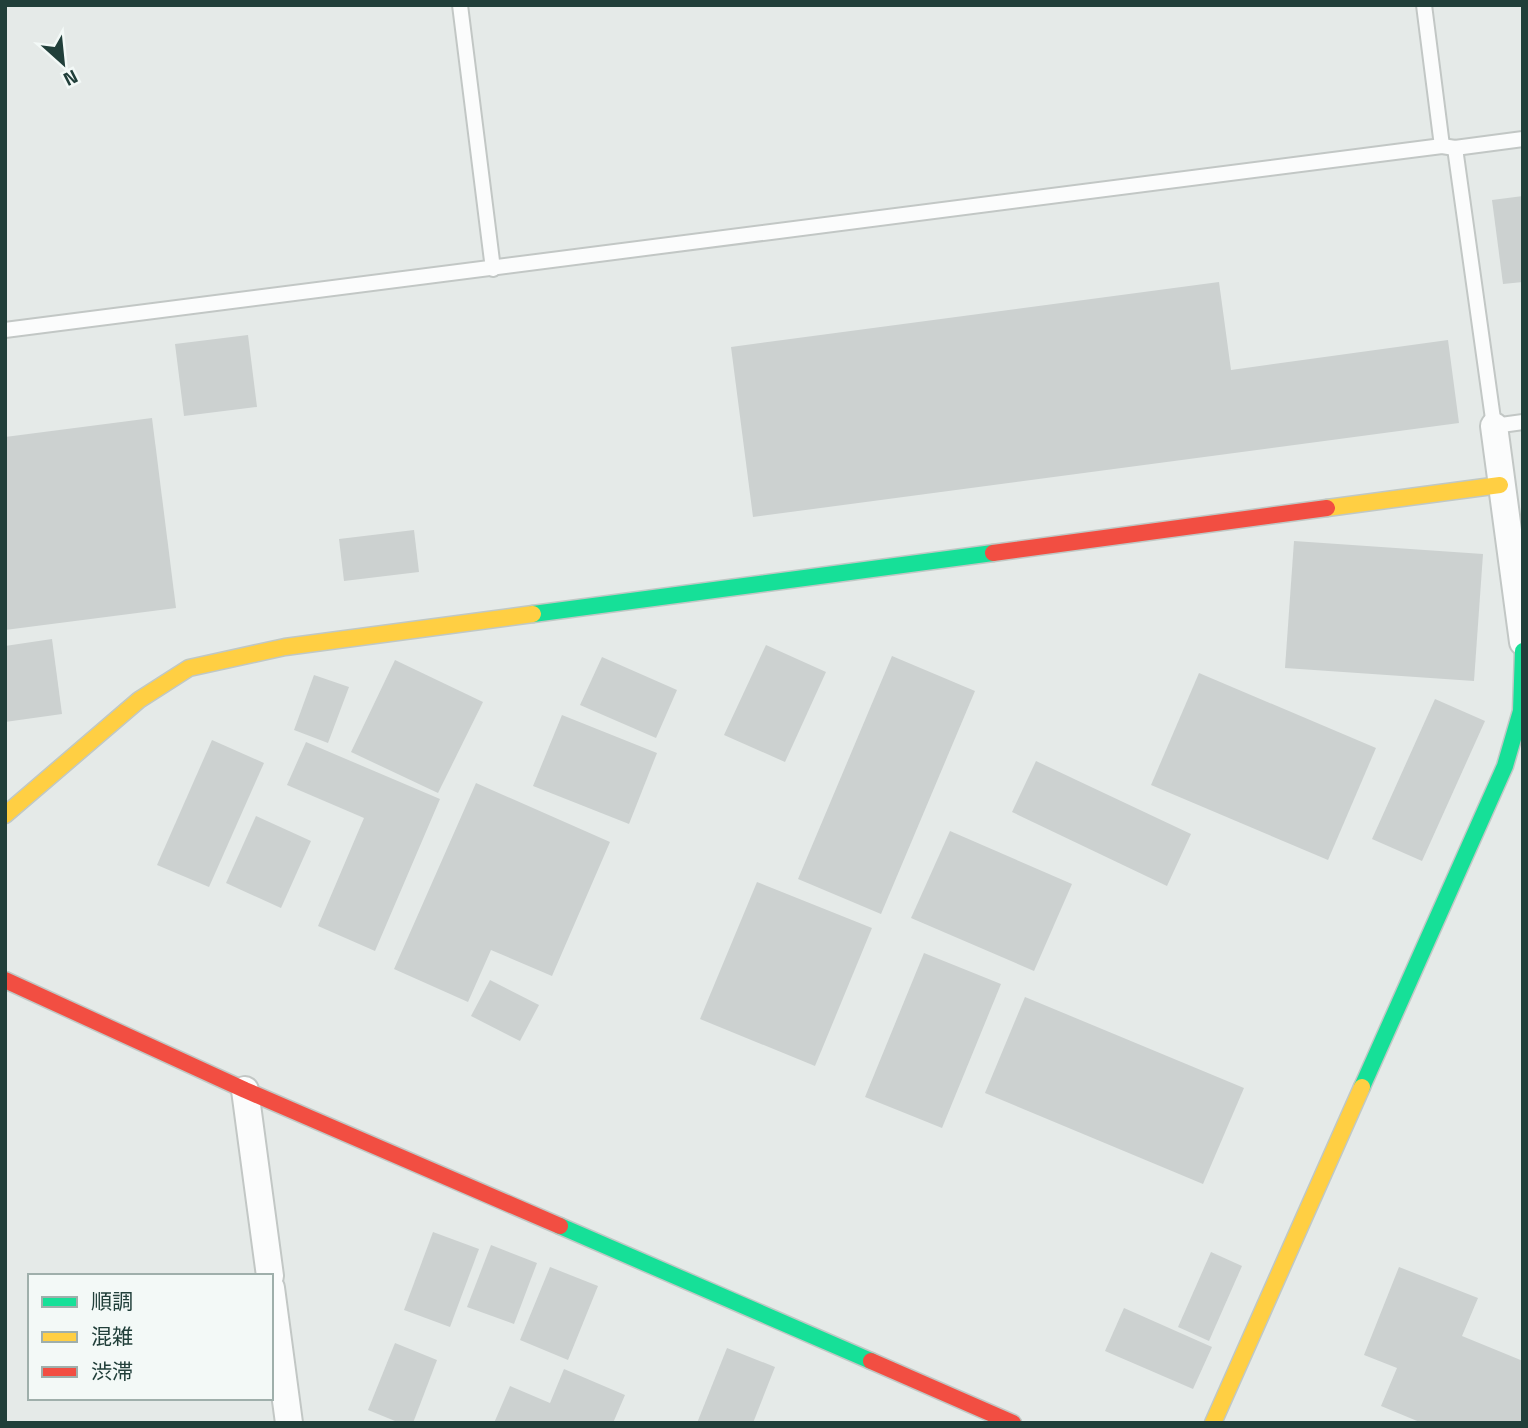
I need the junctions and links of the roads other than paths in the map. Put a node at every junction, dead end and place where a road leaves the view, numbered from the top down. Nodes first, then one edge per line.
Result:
1 (460, 5) edge
2 (1424, 5) edge
3 (1523, 139) edge
4 (1448, 147) junction
5 (493, 269) junction
6 (5, 330) edge
7 (1523, 422) edge
8 (1493, 426) junction
9 (1500, 485) junction
10 (1523, 642) edge
11 (1523, 651) edge
12 (5, 815) edge
13 (5, 980) edge
14 (245, 1090) junction
15 (270, 1274) edge
16 (273, 1303) edge
17 (289, 1423) edge
18 (1013, 1423) edge
19 (1213, 1423) edge

1 - 5 lane
2 - 4 lane
3 - 4 lane
4 - 5 lane
4 - 8 lane
5 - 6 lane
7 - 8 lane
8 - 9 street
9 - 10 street
9 - 12 street
11 - 19 street
13 - 14 street
14 - 15 street
14 - 18 street
16 - 17 street

